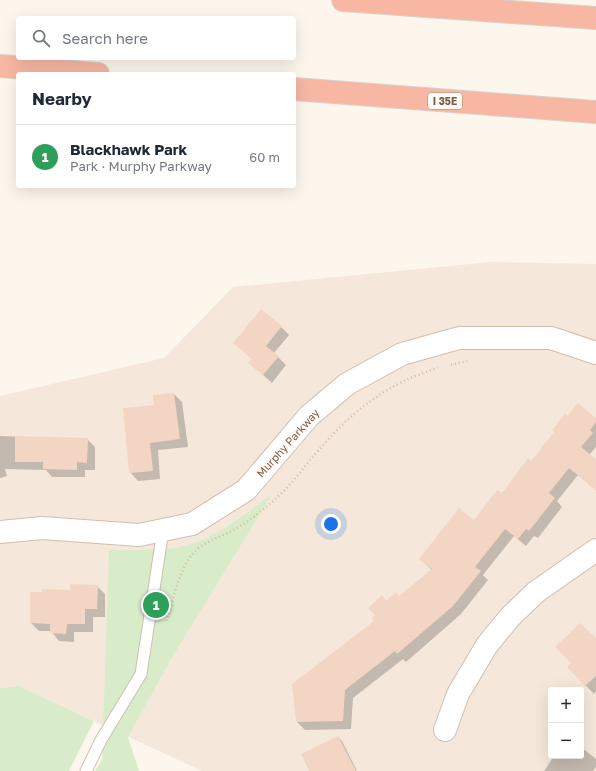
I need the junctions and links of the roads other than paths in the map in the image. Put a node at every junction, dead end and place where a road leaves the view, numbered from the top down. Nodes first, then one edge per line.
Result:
1 (342, 0) edge
2 (596, 18) edge
3 (0, 66) edge
4 (74, 72) edge
5 (296, 89) edge
6 (596, 112) edge
7 (596, 353) edge
8 (164, 530) junction
9 (0, 532) edge
10 (596, 550) edge
11 (445, 730) dead end
12 (86, 771) edge

1 - 2 highway
3 - 4 highway
5 - 6 highway, I 35E
7 - 8 street, Murphy Parkway
8 - 9 street, Murphy Parkway
8 - 12 lane
10 - 11 street

